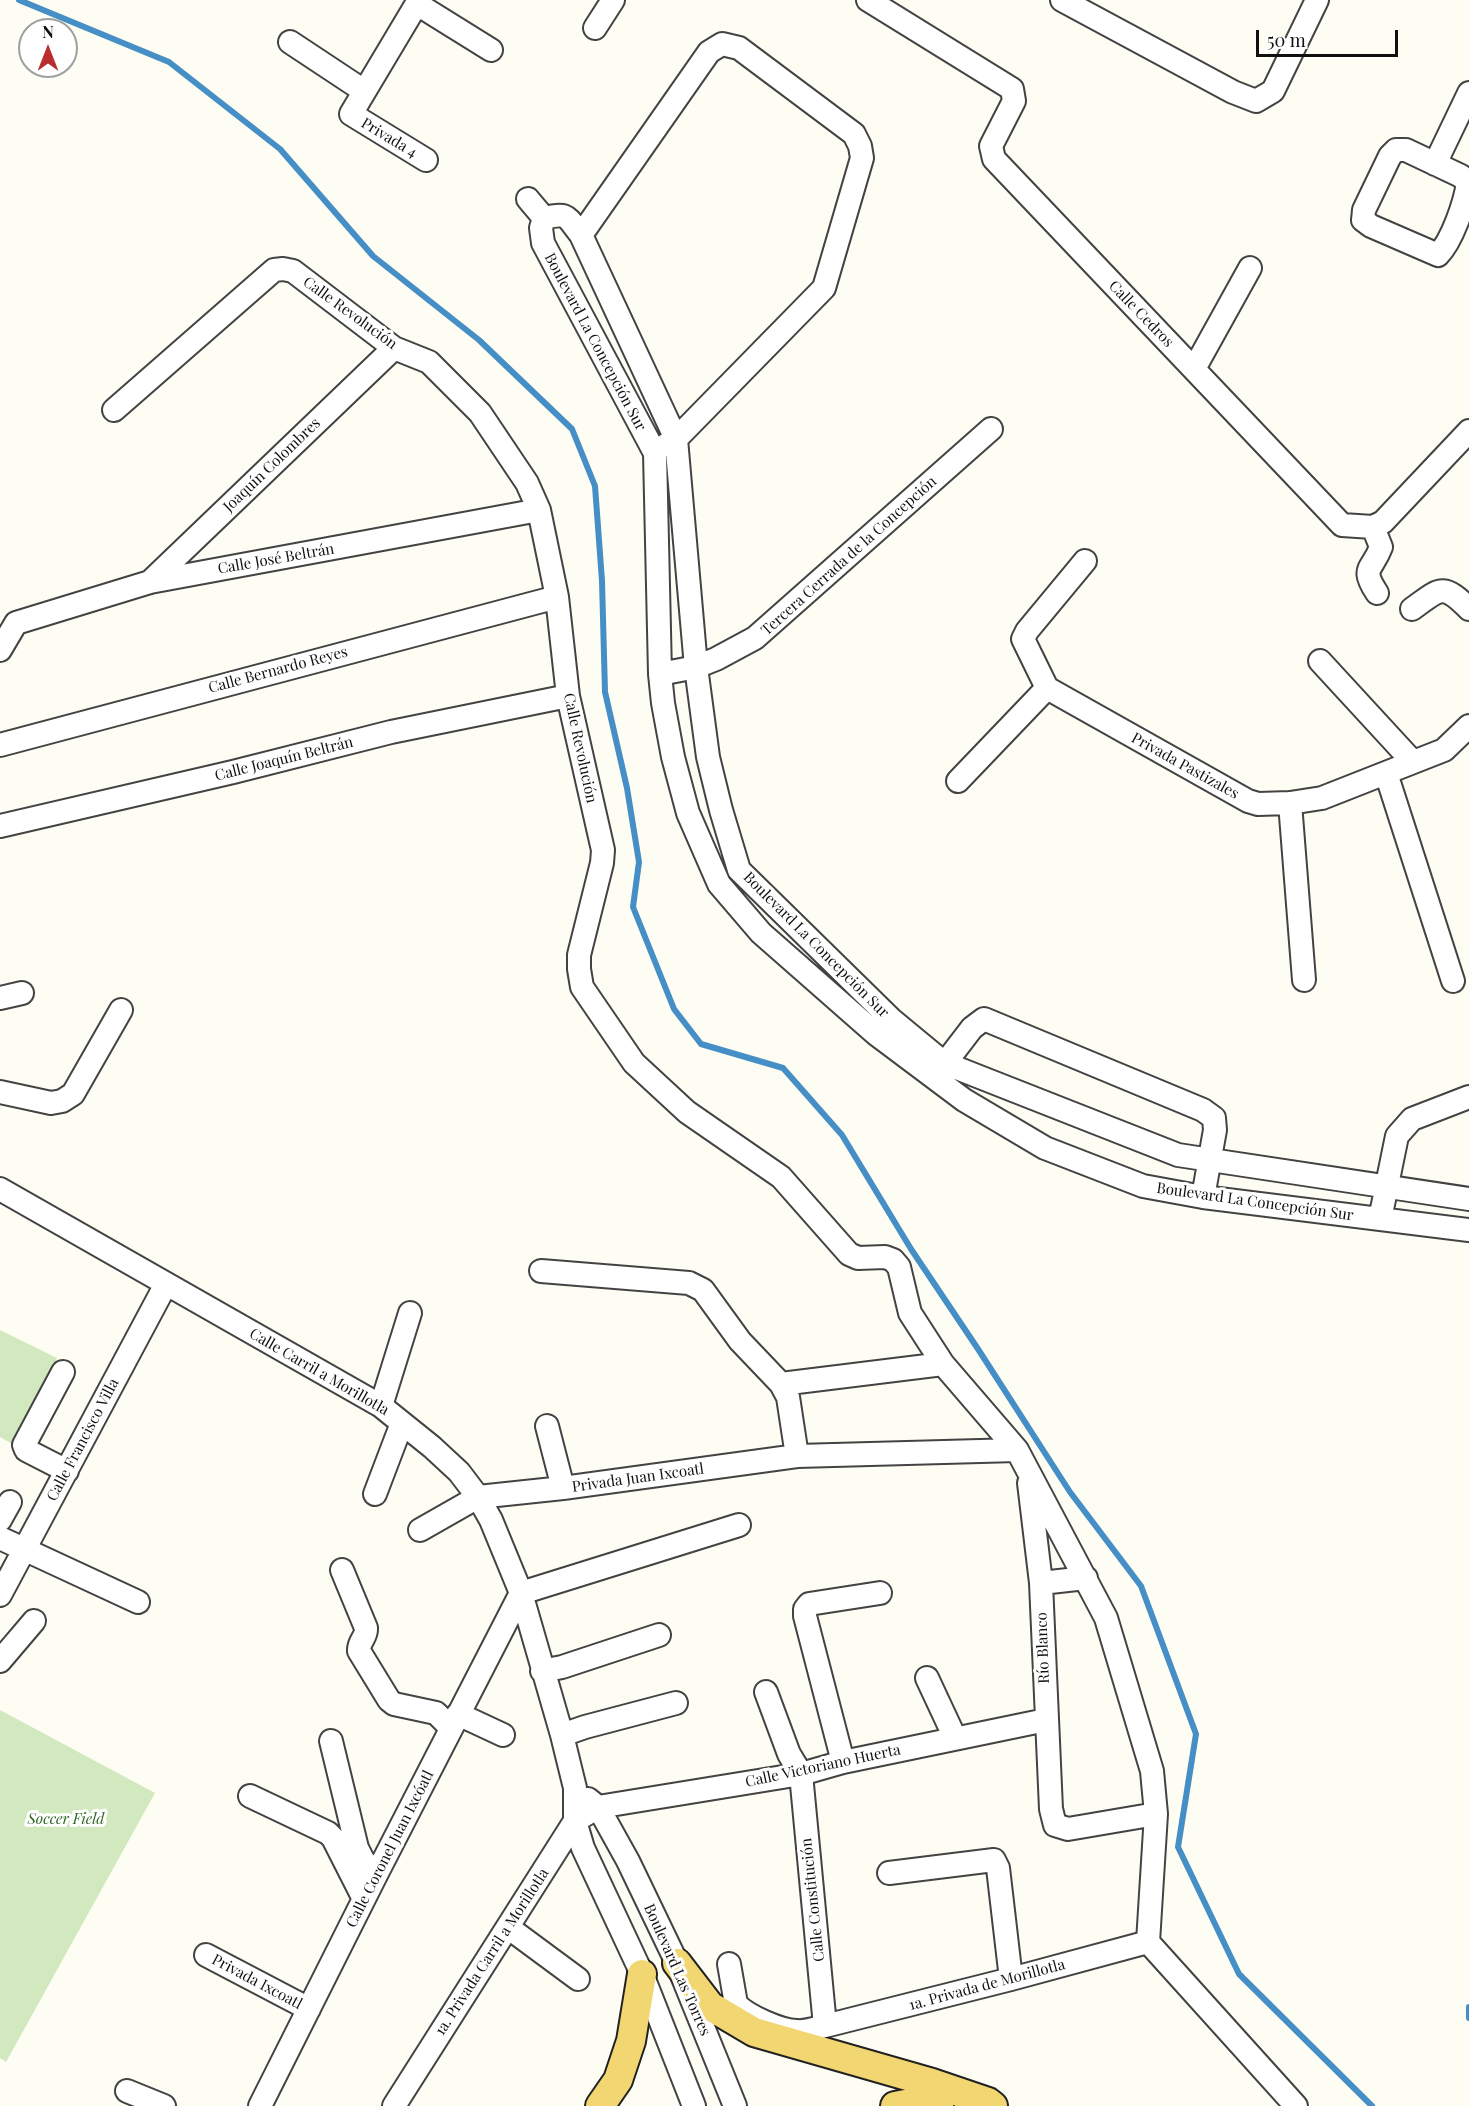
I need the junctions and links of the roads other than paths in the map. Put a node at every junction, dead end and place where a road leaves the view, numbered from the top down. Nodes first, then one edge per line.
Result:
1 (614, 0) edge
2 (867, 0) edge
3 (1062, 0) edge
4 (1317, 0) edge
5 (418, 2) edge
6 (595, 28) dead end
7 (290, 42) dead end
8 (491, 50) dead end
9 (364, 91) junction
10 (1469, 93) edge
11 (426, 160) dead end
12 (1435, 164) junction
13 (528, 199) dead end
14 (544, 218) junction
15 (581, 235) junction
16 (1250, 268) dead end
17 (394, 348) junction
18 (1194, 369) junction
19 (114, 410) dead end
20 (992, 429) dead end
21 (1469, 431) edge
22 (676, 438) junction
23 (655, 453) junction
24 (539, 510) junction
25 (1373, 526) junction
26 (1085, 561) dead end
27 (150, 582) junction
28 (1377, 593) dead end
29 (557, 597) junction
30 (1412, 609) dead end
31 (1469, 609) edge
32 (0, 650) edge
33 (1320, 660) dead end
34 (696, 666) junction
35 (660, 674) junction
36 (1047, 688) junction
37 (568, 696) junction
38 (1469, 726) edge
39 (0, 745) edge
40 (1413, 762) junction
41 (1386, 773) junction
42 (958, 781) dead end
43 (1290, 803) junction
44 (0, 826) edge
45 (1304, 980) dead end
46 (1452, 981) dead end
47 (22, 993) dead end
48 (0, 998) edge
49 (121, 1010) dead end
50 (939, 1071) junction
51 (0, 1092) edge
52 (1469, 1097) edge
53 (1209, 1161) junction
54 (1386, 1185) junction
55 (3, 1196) edge
56 (1203, 1197) junction
57 (1469, 1199) edge
58 (1380, 1219) junction
59 (1469, 1230) edge
60 (541, 1271) dead end
61 (166, 1284) junction
62 (410, 1312) dead end
63 (943, 1364) junction
64 (63, 1372) dead end
65 (781, 1384) junction
66 (381, 1406) junction
67 (402, 1423) junction
68 (547, 1426) dead end
69 (1017, 1450) junction
70 (797, 1456) junction
71 (67, 1471) junction
72 (1027, 1471) junction
73 (563, 1488) junction
74 (375, 1494) dead end
75 (478, 1497) junction
76 (739, 1525) dead end
77 (420, 1530) dead end
78 (0, 1538) edge
79 (13, 1561) edge
80 (342, 1570) dead end
81 (1086, 1578) junction
82 (1041, 1583) junction
83 (521, 1593) junction
84 (880, 1593) dead end
85 (0, 1595) edge
86 (138, 1602) dead end
87 (34, 1621) dead end
88 (659, 1635) dead end
89 (0, 1661) edge
90 (542, 1671) junction
91 (927, 1678) dead end
92 (766, 1692) dead end
93 (676, 1703) dead end
94 (1046, 1720) junction
95 (455, 1721) junction
96 (503, 1735) dead end
97 (562, 1735) junction
98 (955, 1738) junction
99 (331, 1741) dead end
100 (843, 1762) junction
101 (801, 1774) junction
102 (575, 1788) junction
103 (250, 1796) dead end
104 (598, 1807) junction
105 (1156, 1814) junction
106 (575, 1821) junction
107 (889, 1873) dead end
108 (376, 1875) junction
109 (364, 1899) junction
110 (509, 1928) junction
111 (1148, 1942) junction
112 (206, 1955) dead end
113 (677, 1963) junction
114 (729, 1964) dead end
115 (642, 1974) junction
116 (578, 1979) dead end
117 (1011, 1980) junction
118 (309, 2009) junction
119 (825, 2026) junction
120 (127, 2091) dead end
121 (164, 2106) edge
122 (260, 2106) edge
123 (394, 2106) edge
124 (600, 2106) edge
125 (694, 2106) edge
126 (735, 2106) edge
127 (895, 2106) edge
128 (939, 2106) edge
129 (993, 2106) edge
130 (1296, 2106) edge

1 - 6 street
2 - 18 street, Calle Cedros
3 - 4 street
5 - 8 street
5 - 9 street
7 - 9 street
9 - 11 street, Privada 4
10 - 12 street
12 - 12 street
13 - 14 street
14 - 15 street, Boulevard La Concepción Sur
14 - 23 street, Boulevard La Concepción Sur
15 - 22 street, Boulevard La Concepción Sur
15 - 22 street
16 - 18 street
17 - 19 street, Calle Revolución
17 - 24 street, Calle Revolución
17 - 27 street, Joaquín Colombres
18 - 25 street, Calle Cedros
20 - 34 street, Tercera Cerrada de la Concepción
21 - 25 street
22 - 23 street
22 - 34 street, Boulevard La Concepción Sur
23 - 35 street, Boulevard La Concepción Sur
24 - 27 street, Calle José Beltrán
24 - 29 street, Calle Revolución
25 - 28 street
26 - 36 street
27 - 32 street, Calle José Beltrán
29 - 37 street, Calle Revolución
29 - 39 street, Calle Bernardo Reyes
30 - 31 street
33 - 40 street
34 - 35 street, Tercera Cerrada de la Concepción
34 - 50 street, Boulevard La Concepción Sur
35 - 50 street, Boulevard La Concepción Sur
36 - 42 street
36 - 43 street, Privada Pastizales
37 - 44 street, Calle Joaquín Beltrán
37 - 63 street, Calle Revolución
38 - 40 street, Privada Pastizales
40 - 41 street, Privada Pastizales
41 - 43 street, Privada Pastizales
41 - 46 street
43 - 45 street
47 - 48 street
49 - 51 street
50 - 53 street, Boulevard La Concepción Sur
50 - 53 street
50 - 56 street, Boulevard La Concepción Sur
52 - 54 street
53 - 54 street, Boulevard La Concepción Sur
53 - 56 street
54 - 57 street, Boulevard La Concepción Sur
54 - 58 street
55 - 61 street, Calle Carril a Morillotla
56 - 58 street, Boulevard La Concepción Sur
58 - 59 street, Boulevard La Concepción Sur
60 - 65 street
61 - 66 street, Calle Carril a Morillotla
61 - 71 street, Calle Francisco Villa
62 - 66 street
63 - 65 street
63 - 69 street
64 - 71 street
65 - 70 street
66 - 67 street, Calle Carril a Morillotla
67 - 74 street
67 - 75 street, Calle Carril a Morillotla
68 - 73 street
69 - 70 street, Privada Juan Ixcoatl
69 - 72 street
70 - 73 street, Privada Juan Ixcoatl
71 - 79 street, Calle Francisco Villa
72 - 81 street
72 - 82 street, Río Blanco
73 - 75 street, Privada Juan Ixcoatl
75 - 77 street
75 - 83 street, Calle Carril a Morillotla
76 - 83 street
78 - 79 street
79 - 85 street, Calle Francisco Villa
79 - 86 street
80 - 95 street
81 - 82 street
81 - 105 street
82 - 94 street, Río Blanco
83 - 90 street, Calle Carril a Morillotla
83 - 95 street, Calle Coronel Juan Ixcóatl
84 - 100 street
87 - 89 street
88 - 90 street
90 - 97 street, Calle Carril a Morillotla
91 - 98 street
92 - 101 street
93 - 97 street
94 - 98 street, Calle Victoriano Huerta
94 - 105 street, Río Blanco
95 - 96 street
95 - 108 street, Calle Coronel Juan Ixcóatl
97 - 102 street, Calle Carril a Morillotla
98 - 100 street, Calle Victoriano Huerta
99 - 108 street
100 - 101 street, Calle Victoriano Huerta
101 - 104 street, Calle Victoriano Huerta
101 - 119 street, Calle Constitución
102 - 104 street
102 - 106 street, Calle Carril a Morillotla
103 - 109 street
104 - 106 street, 1a. Privada Carril a Morillotla
104 - 113 street, Boulevard Las Torres
105 - 111 street
106 - 110 street, 1a. Privada Carril a Morillotla
106 - 115 street, Calle Carril a Morillotla
107 - 117 street
108 - 109 street, Calle Coronel Juan Ixcóatl
109 - 118 street, Calle Coronel Juan Ixcóatl
110 - 116 street
110 - 123 street, 1a. Privada Carril a Morillotla
111 - 117 street, 1a. Privada de Morillotla
111 - 130 street
112 - 118 street, Privada Ixcoatl
113 - 126 street, Boulevard Las Torres
113 - 129 main road
114 - 119 street, 1a. Privada de Morillotla
115 - 124 main road
115 - 125 street
117 - 119 street, 1a. Privada de Morillotla
118 - 122 street, Calle Coronel Juan Ixcóatl
120 - 121 street
127 - 128 main road

